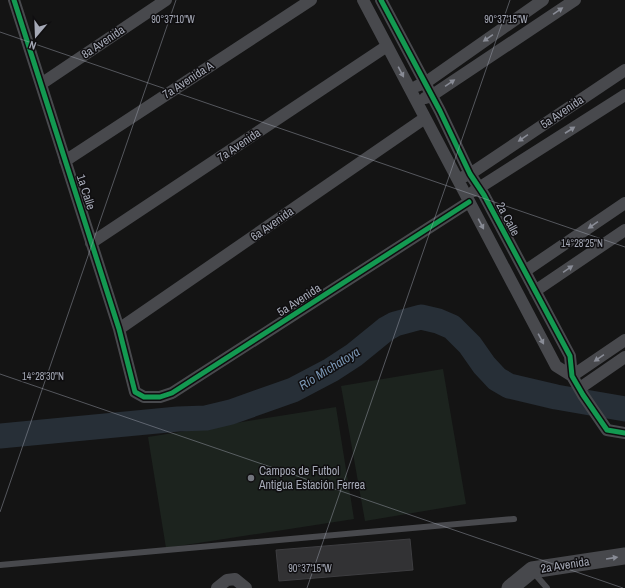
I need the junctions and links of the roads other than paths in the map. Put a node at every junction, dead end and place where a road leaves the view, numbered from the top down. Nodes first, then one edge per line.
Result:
1 (15, 0) edge
2 (166, 0) edge
3 (311, 0) edge
4 (543, 0) edge
5 (575, 0) edge
6 (383, 1) edge
7 (365, 4) edge
8 (387, 46) junction
9 (625, 70) edge
10 (425, 83) junction
11 (41, 84) junction
12 (409, 89) junction
13 (625, 94) edge
14 (431, 96) junction
15 (416, 101) junction
16 (425, 118) junction
17 (65, 161) junction
18 (470, 174) junction
19 (457, 180) junction
20 (480, 188) junction
21 (467, 198) junction
22 (625, 203) edge
23 (625, 230) edge
24 (92, 243) junction
25 (525, 271) junction
26 (535, 291) junction
27 (119, 329) junction
28 (625, 340) edge
29 (625, 357) edge
30 (572, 376) junction
31 (135, 392) joint
32 (582, 392) junction
33 (625, 433) edge
34 (514, 519) dead end
35 (625, 556) edge
36 (0, 565) edge
37 (532, 570) junction
38 (218, 588) edge
39 (246, 588) edge
40 (510, 588) edge
41 (547, 588) edge

1 - 11 street, 1a Calle
2 - 11 street, 8a Avenida
3 - 17 street, 7a Avenida A
4 -> 10 street
14 -> 5 street
6 - 7 street
6 - 10 street, 2a Calle
7 - 8 street, 2a Calle
8 -> 12 street, 2a Calle
8 - 24 street, 7a Avenida
9 -> 18 street, 5a Avenida
10 - 12 street
10 - 14 street, 2a Calle
11 - 17 street, 1a Calle
12 - 15 street, 2a Calle
20 -> 13 street, 5a Avenida
14 - 15 street
14 - 18 street, 2a Calle
15 - 16 street, 2a Calle
16 - 19 street, 2a Calle
16 - 27 street, 6a Avenida
17 - 24 street, 1a Calle
18 - 19 street, 5a Avenida
18 - 20 street, 2a Calle
19 - 21 street, 2a Calle
20 - 21 street, 5a Avenida
20 - 25 street, 2a Calle
21 -> 30 street, 2a Calle
21 - 31 street, 5a Avenida
22 -> 25 street
26 -> 23 street
24 - 27 street, 1a Calle
25 - 26 street, 2a Calle
26 - 30 street, 2a Calle
27 - 31 street, 1a Calle
28 -> 30 street
29 - 32 street
30 - 32 street, 2a Calle
32 - 33 street, 2a Calle
34 - 36 lane
37 -> 35 main road, 2a Avenida
37 - 40 main road, 2a Avenida
37 - 41 lane
38 - 39 street

